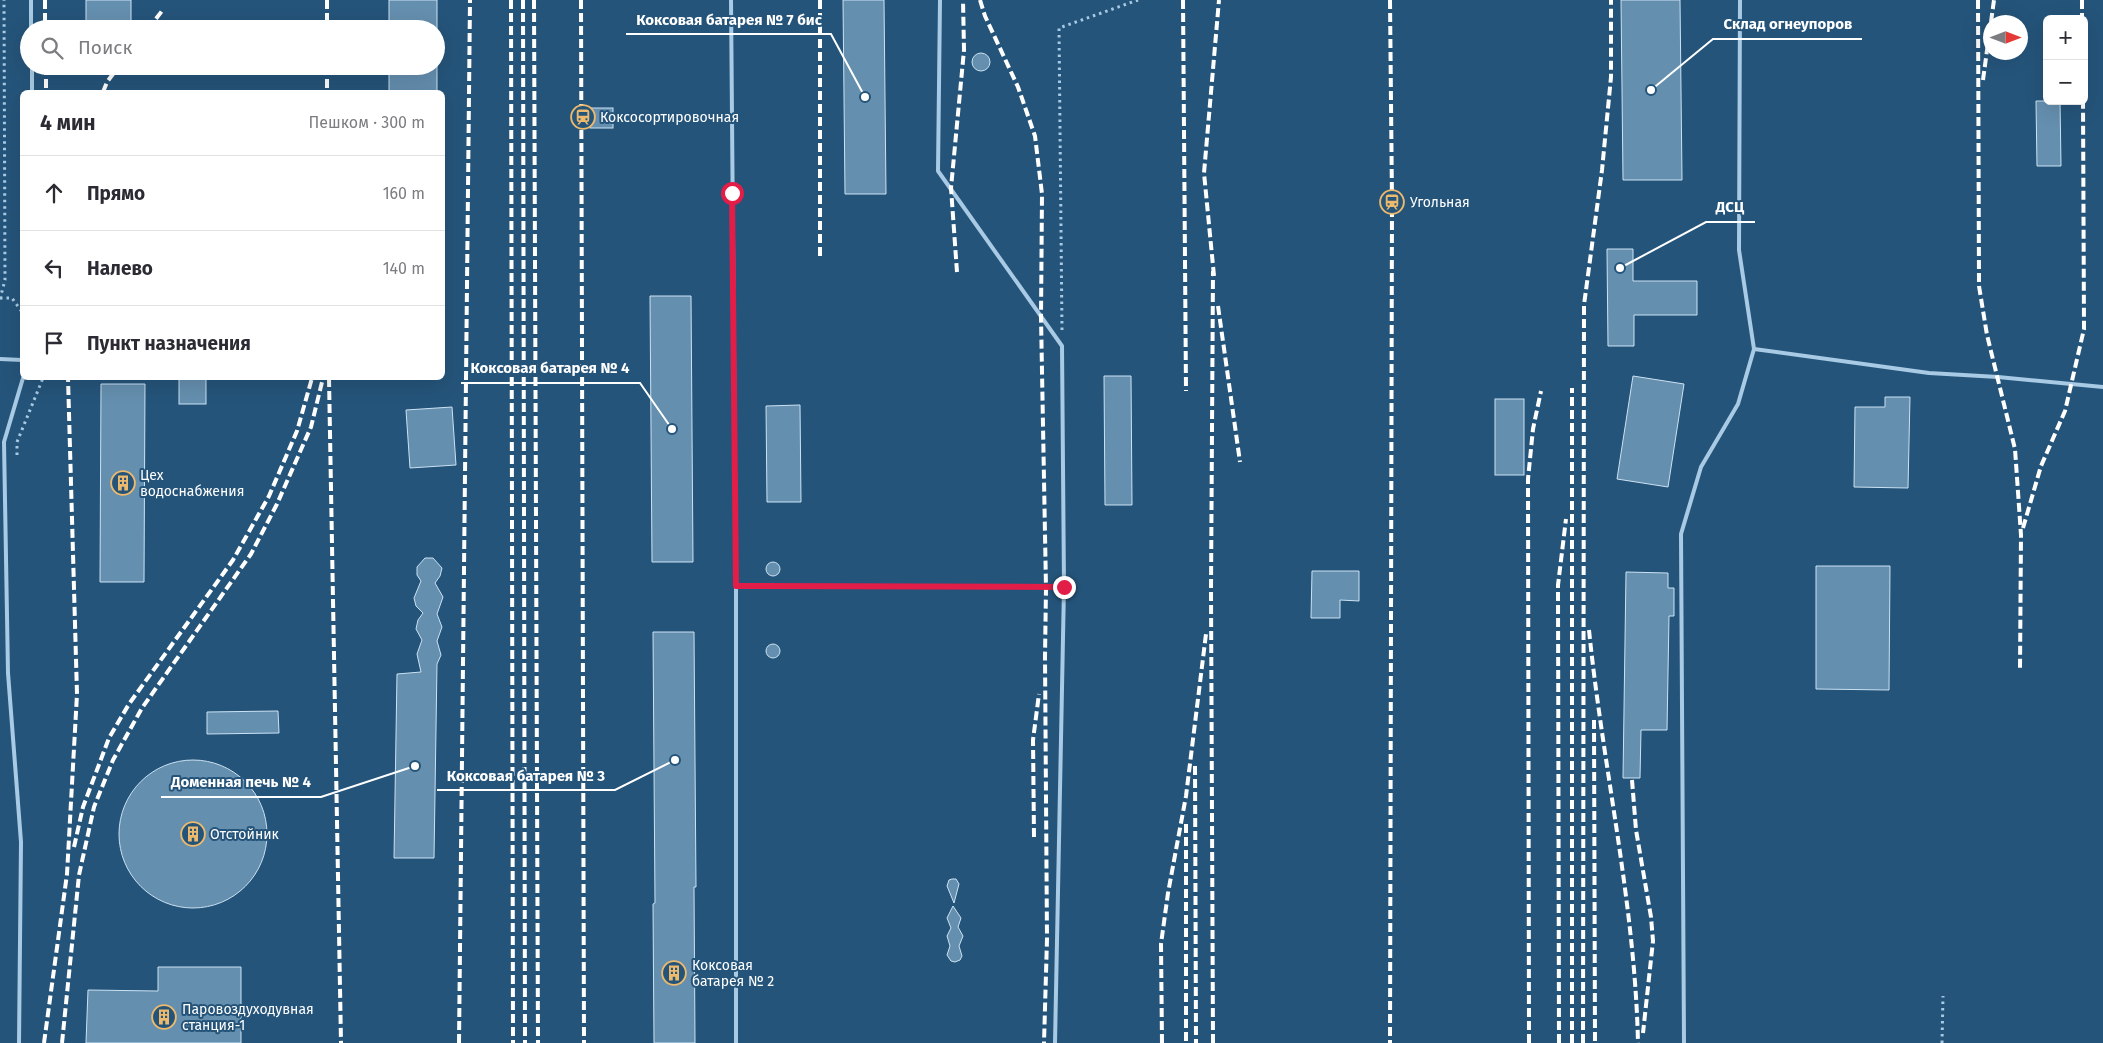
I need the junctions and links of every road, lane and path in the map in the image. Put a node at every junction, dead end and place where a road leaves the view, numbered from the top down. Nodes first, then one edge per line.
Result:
1 (4, 0) edge
2 (31, 0) edge
3 (731, 0) edge
4 (940, 0) edge
5 (1138, 0) edge
6 (1740, 0) edge
7 (31, 20) edge
8 (32, 75) edge
9 (32, 90) edge
10 (0, 298) edge
11 (20, 309) edge
12 (1062, 346) junction
13 (1754, 349) junction
14 (0, 360) edge
15 (20, 360) edge
16 (22, 380) edge
17 (42, 380) edge
18 (2103, 387) edge
19 (17, 455) dead end
20 (736, 586) junction
21 (1064, 587) junction
22 (1943, 996) dead end
23 (19, 1043) edge
24 (736, 1043) edge
25 (1054, 1043) edge
26 (1684, 1043) edge
27 (1942, 1043) edge

1 - 10 path, bridge
2 - 7 lane
3 - 20 lane
4 - 12 lane
5 - 12 path
6 - 13 lane
8 - 9 lane
10 - 11 path
12 - 21 lane
13 - 18 lane
13 - 26 lane
14 - 15 lane
16 - 23 lane
17 - 19 path
20 - 21 lane
20 - 24 lane
21 - 25 lane
22 - 27 path

